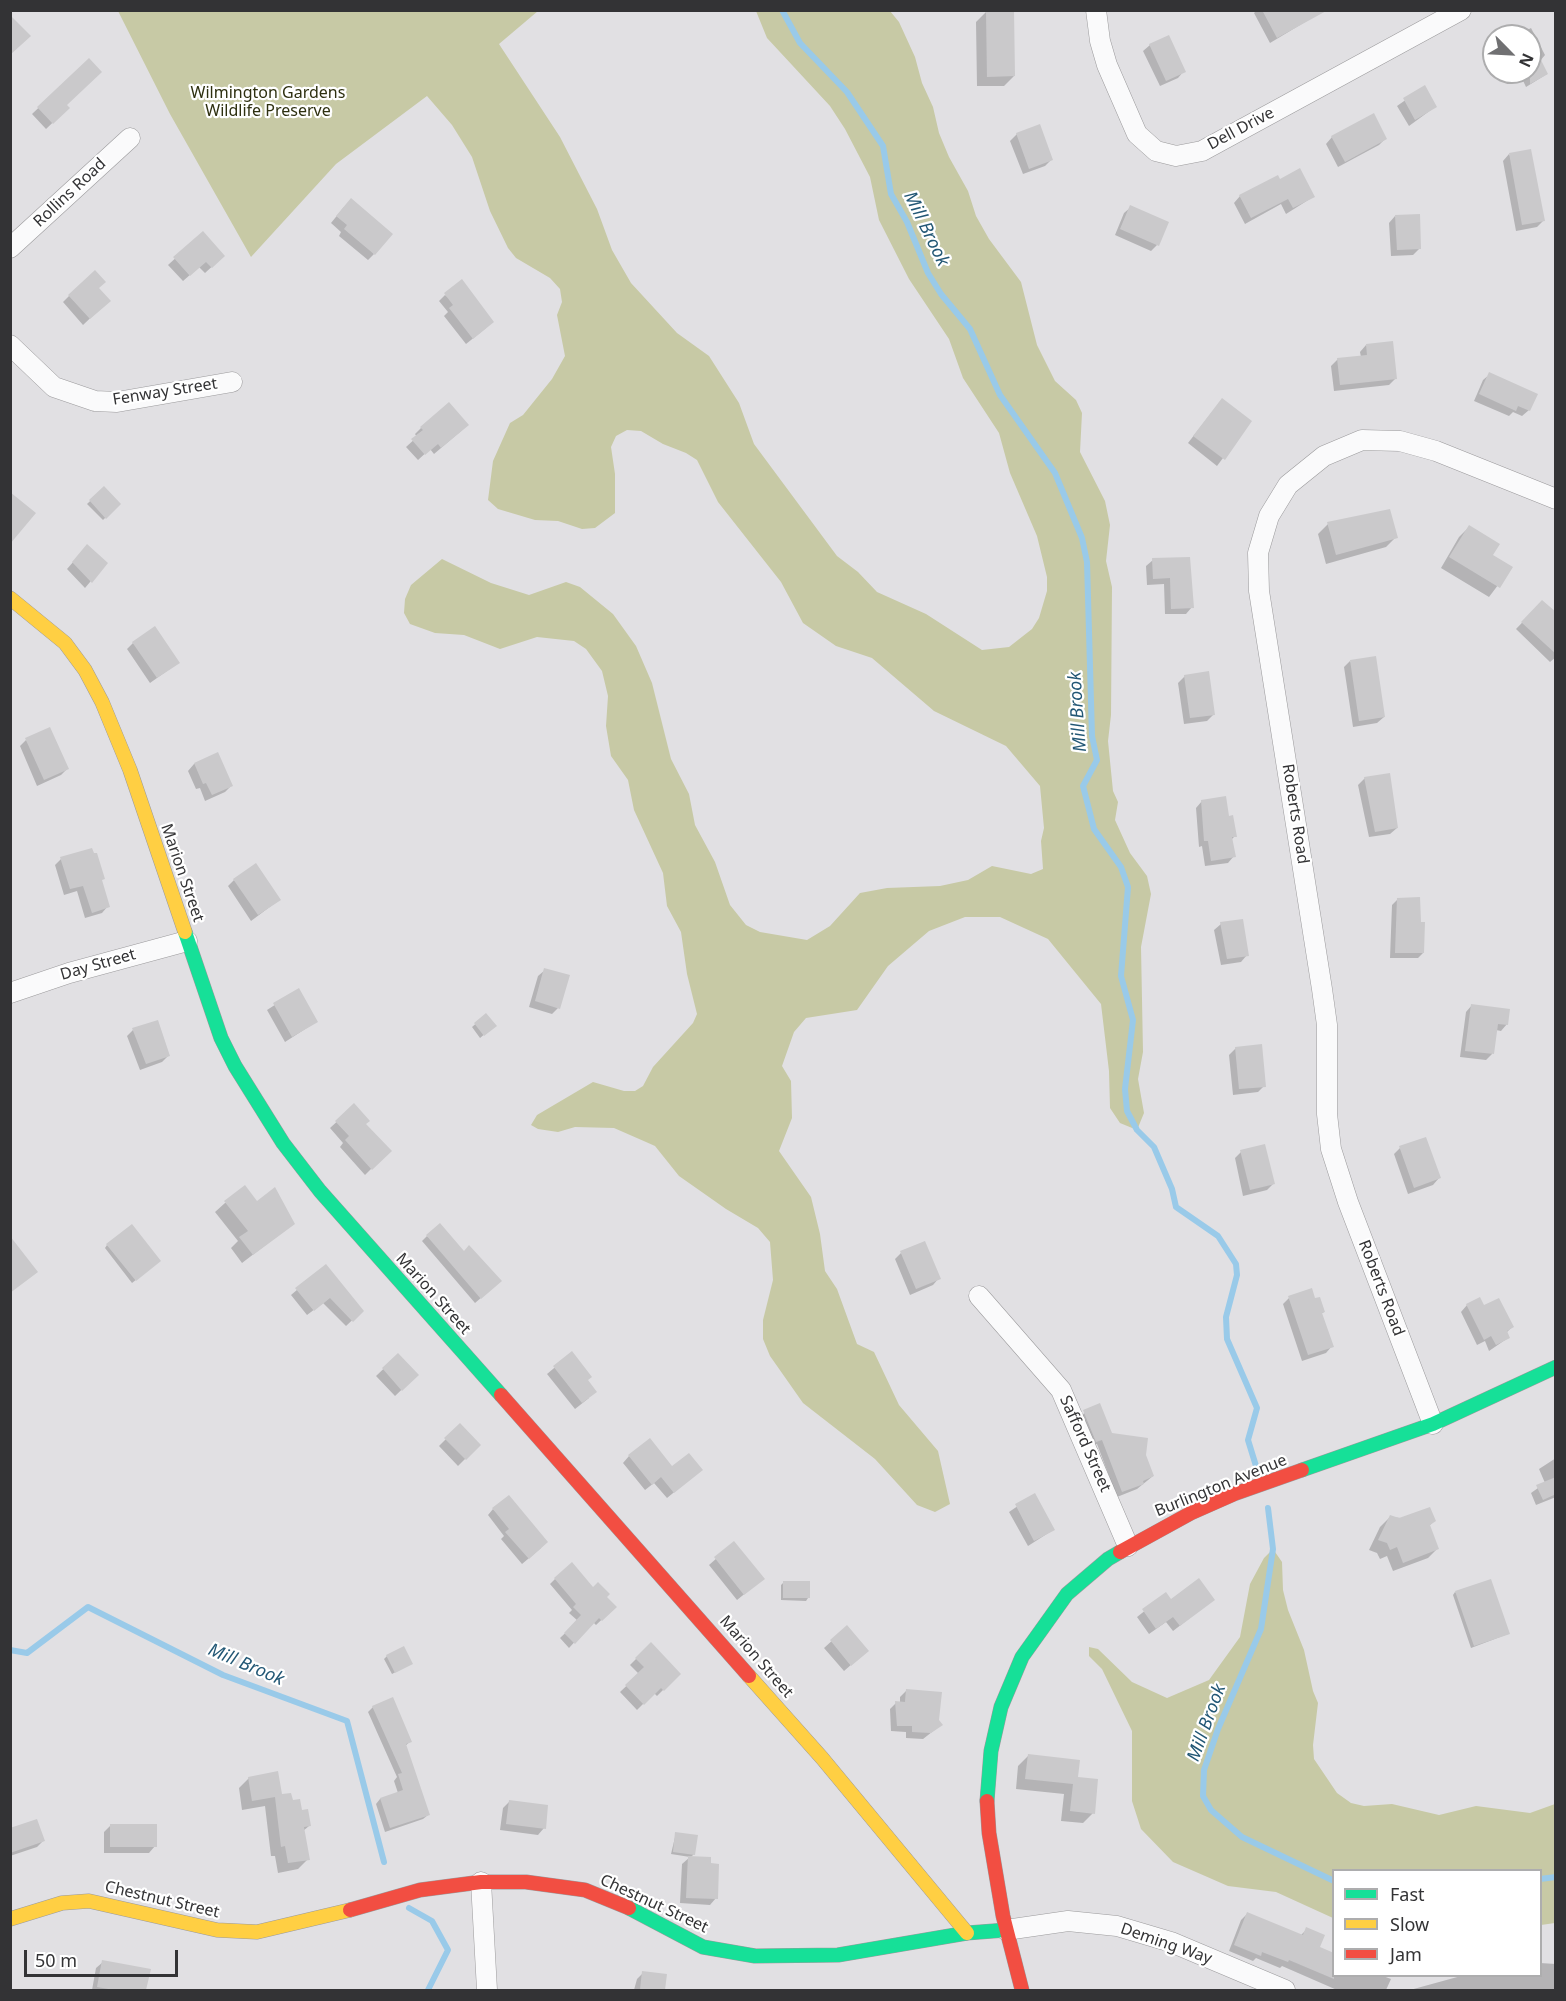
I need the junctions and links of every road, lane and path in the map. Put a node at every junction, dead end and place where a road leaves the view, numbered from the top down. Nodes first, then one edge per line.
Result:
1 (1096, 10) edge
2 (1461, 10) edge
3 (130, 138) dead end
4 (10, 248) edge
5 (10, 345) edge
6 (232, 382) dead end
7 (1556, 499) edge
8 (10, 598) edge
9 (188, 941) junction
10 (10, 993) edge
11 (979, 1296) dead end
12 (1556, 1367) edge
13 (1433, 1424) junction
14 (1128, 1546) junction
15 (481, 1882) junction
16 (10, 1919) edge
17 (1006, 1930) junction
18 (967, 1933) junction
19 (487, 1990) edge
20 (1022, 1990) edge
21 (1285, 1990) edge

1 - 2 street, Dell Drive
3 - 4 street, Rollins Road
5 - 6 street, Fenway Street
7 - 13 street, Roberts Road
8 - 9 street, Marion Street
9 - 10 street, Day Street
9 - 18 street, Marion Street
11 - 14 street, Safford Street
12 - 13 street, Burlington Avenue
13 - 14 street, Burlington Avenue
14 - 17 street, Burlington Avenue
15 - 16 street, Chestnut Street
15 - 18 street, Chestnut Street
15 - 19 street
17 - 18 street, Chestnut Street
17 - 20 street, Burlington Avenue
17 - 21 street, Deming Way

